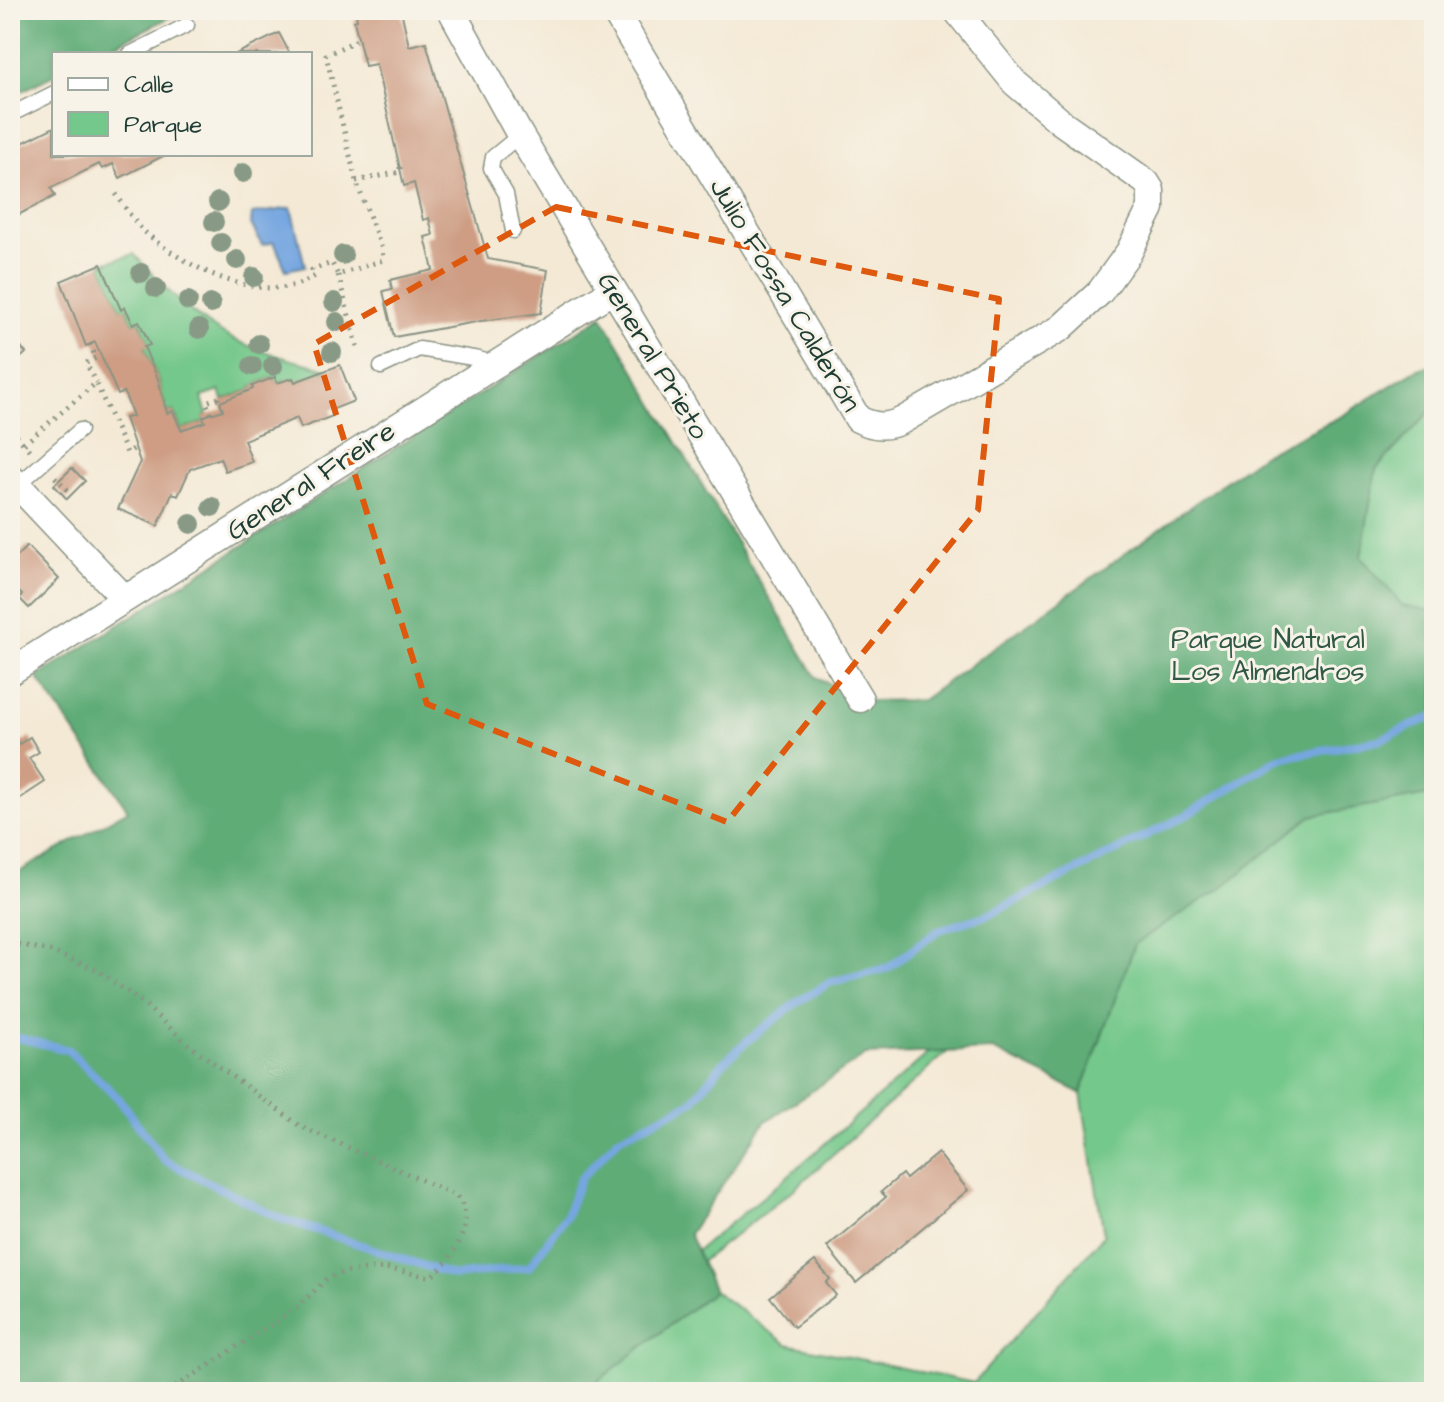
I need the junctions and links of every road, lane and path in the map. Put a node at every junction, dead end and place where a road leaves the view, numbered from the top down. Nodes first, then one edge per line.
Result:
1 (451, 10) edge
2 (614, 10) edge
3 (956, 10) edge
4 (187, 25) dead end
5 (359, 39) dead end
6 (134, 52) edge
7 (52, 94) edge
8 (10, 115) edge
9 (520, 135) junction
10 (400, 167) dead end
11 (356, 181) junction
12 (116, 194) dead end
13 (513, 231) dead end
14 (10, 239) edge
15 (15, 246) dead end
16 (338, 275) junction
17 (613, 290) junction
18 (90, 344) dead end
19 (358, 349) dead end
20 (495, 364) junction
21 (381, 367) dead end
22 (96, 383) dead end
23 (216, 392) dead end
24 (211, 414) dead end
25 (10, 430) edge
26 (80, 430) dead end
27 (24, 444) dead end
28 (14, 481) edge
29 (125, 599) junction
30 (10, 672) edge
31 (860, 699) dead end
32 (10, 943) edge
33 (168, 1392) edge

1 - 9 street, General Prieto
2 - 3 street, Julio Fossa Calderón
4 - 6 lane
5 - 11 path
7 - 8 lane
9 - 13 lane
9 - 17 street, General Prieto
10 - 11 path
11 - 16 path
12 - 16 path
14 - 15 path
16 - 19 path
17 - 20 street, General Freire
17 - 31 street, General Prieto
18 - 22 path
20 - 21 lane
20 - 29 street, General Freire
23 - 24 path
25 - 27 path
26 - 28 lane
28 - 29 street
29 - 30 street, General Freire
32 - 33 path

